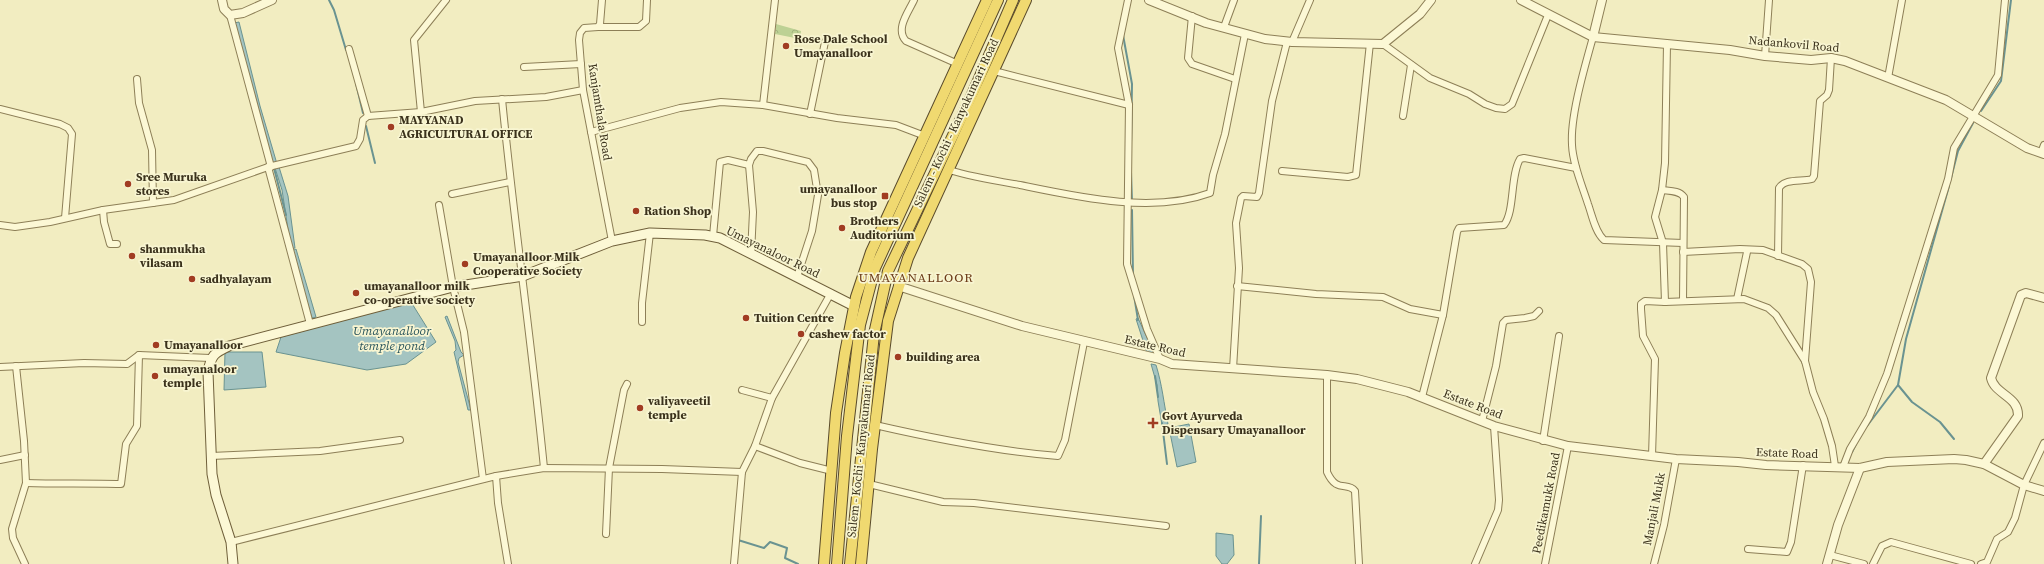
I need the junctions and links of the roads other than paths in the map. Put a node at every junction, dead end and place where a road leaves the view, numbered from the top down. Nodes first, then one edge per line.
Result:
1 (222, 0) edge
2 (272, 0) edge
3 (446, 0) edge
4 (602, 0) edge
5 (647, 0) edge
6 (775, 0) edge
7 (914, 0) edge
8 (988, 0) edge
9 (998, 0) edge
10 (1013, 0) edge
11 (1026, 0) edge
12 (1128, 0) edge
13 (1149, 0) edge
14 (1234, 0) edge
15 (1310, 0) edge
16 (1431, 0) edge
17 (1602, 0) edge
18 (1770, 0) edge
19 (1902, 0) edge
20 (2005, 0) edge
21 (1524, 1) edge
22 (230, 15) junction
23 (1548, 15) junction
24 (1192, 16) junction
25 (598, 27) junction
26 (1224, 27) junction
27 (1245, 34) junction
28 (1593, 37) junction
29 (825, 42) dead end
30 (1289, 42) junction
31 (1370, 43) junction
32 (1383, 44) junction
33 (1667, 44) junction
34 (349, 49) dead end
35 (1765, 56) junction
36 (1831, 58) junction
37 (581, 64) junction
38 (958, 64) junction
39 (1411, 65) junction
40 (524, 67) dead end
41 (994, 71) junction
42 (1888, 78) junction
43 (136, 79) dead end
44 (1235, 79) junction
45 (583, 90) junction
46 (502, 99) junction
47 (763, 105) junction
48 (1129, 105) junction
49 (0, 109) edge
50 (421, 112) junction
51 (810, 114) junction
52 (1973, 115) junction
53 (368, 116) junction
54 (1403, 116) dead end
55 (591, 132) junction
56 (925, 136) junction
57 (2043, 151) edge
58 (749, 165) junction
59 (269, 167) junction
60 (1576, 168) junction
61 (949, 170) junction
62 (1282, 171) dead end
63 (510, 182) junction
64 (1662, 190) junction
65 (452, 194) dead end
66 (1128, 202) junction
67 (153, 203) junction
68 (439, 205) dead end
69 (102, 210) junction
70 (65, 218) junction
71 (0, 225) edge
72 (650, 233) junction
73 (713, 236) junction
74 (612, 241) junction
75 (1663, 243) junction
76 (1683, 243) junction
77 (117, 244) dead end
78 (1683, 252) junction
79 (1747, 252) dead end
80 (751, 254) junction
81 (1778, 256) junction
82 (523, 276) junction
83 (797, 277) junction
84 (898, 286) junction
85 (1237, 286) junction
86 (453, 287) junction
87 (831, 293) junction
88 (1737, 298) junction
89 (2044, 298) edge
90 (1683, 301) junction
91 (1665, 302) junction
92 (854, 306) junction
93 (1539, 311) dead end
94 (1443, 315) junction
95 (642, 322) dead end
96 (310, 324) junction
97 (1559, 336) dead end
98 (1084, 342) junction
99 (139, 355) junction
100 (210, 358) junction
101 (1160, 359) junction
102 (1806, 361) junction
103 (16, 366) junction
104 (0, 367) edge
105 (1233, 369) junction
106 (1327, 375) junction
107 (627, 384) dead end
108 (742, 390) dead end
109 (1422, 397) junction
110 (772, 398) junction
111 (1482, 421) junction
112 (875, 425) junction
113 (1494, 426) junction
114 (400, 440) dead end
115 (1543, 441) junction
116 (2044, 443) edge
117 (755, 446) junction
118 (1568, 446) junction
119 (25, 454) junction
120 (211, 456) junction
121 (1652, 456) junction
122 (1676, 459) junction
123 (0, 460) edge
124 (1984, 464) junction
125 (1803, 465) junction
126 (1839, 467) junction
127 (544, 468) junction
128 (608, 468) junction
129 (1860, 468) junction
130 (832, 471) junction
131 (742, 472) junction
132 (496, 476) junction
133 (483, 479) junction
134 (26, 483) junction
135 (869, 484) junction
136 (2024, 485) junction
137 (2044, 491) edge
138 (1166, 526) dead end
139 (606, 534) dead end
140 (231, 542) junction
141 (1748, 549) dead end
142 (1830, 554) junction
143 (25, 564) edge
144 (233, 564) edge
145 (508, 564) edge
146 (734, 564) edge
147 (824, 564) edge
148 (837, 564) edge
149 (850, 564) edge
150 (861, 564) edge
151 (1359, 564) edge
152 (1475, 564) edge
153 (1545, 564) edge
154 (1654, 564) edge
155 (1827, 564) edge
156 (1864, 564) edge
157 (1873, 564) edge
158 (1971, 564) edge
159 (1981, 564) edge

1 - 22 street
2 - 22 street
3 - 50 street
4 - 25 street
5 - 25 street, Kanjamthala Road
6 - 47 street
7 - 38 street
8 - 38 highway, Salem - Kochi - Kanyakumari Road
9 - 148 highway
10 - 149 highway
11 - 41 highway, Salem - Kochi - Kanyakumari Road
12 - 48 street
13 - 24 street
14 - 26 street
15 - 30 street
16 - 32 street
17 - 28 street
18 - 35 street
19 - 42 street
20 - 52 street
21 - 23 street
22 - 59 street
23 - 28 street
23 - 39 street
24 - 26 street
24 - 44 street
25 - 37 street, Kanjamthala Road
26 - 27 street
27 - 30 street
27 - 44 street
28 - 33 street, Nadankovil Road
28 - 60 street
29 - 51 street
30 - 31 street
30 - 85 street
31 - 32 street
31 - 62 street
32 - 39 street
33 - 35 street, Nadankovil Road
33 - 64 street
34 - 53 street
35 - 36 street, Nadankovil Road
36 - 42 street, Nadankovil Road
36 - 81 street
37 - 40 street
37 - 45 street, Kanjamthala Road
38 - 56 highway, Salem - Kochi - Kanyakumari Road
39 - 54 street
41 - 48 street
41 - 61 highway, Salem - Kochi - Kanyakumari Road
42 - 52 street, Nadankovil Road
43 - 67 street
44 - 66 street
45 - 46 street
45 - 55 street, Kanjamthala Road
46 - 50 street
46 - 63 street
47 - 51 street
47 - 55 street
48 - 66 street
49 - 70 street
50 - 53 street
51 - 56 street
52 - 57 street, Nadankovil Road
52 - 126 street
53 - 59 street
55 - 74 street, Kanjamthala Road
56 - 92 highway, Salem - Kochi - Kanyakumari Road
58 - 73 street
58 - 80 street
58 - 83 street
59 - 67 street
59 - 96 street
60 - 75 street
60 - 94 street
61 - 66 street
61 - 84 highway, Salem - Kochi - Kanyakumari Road
63 - 65 street
63 - 82 street
64 - 75 street
64 - 76 street
66 - 101 street
67 - 69 street
68 - 86 street
69 - 70 street
69 - 77 street
70 - 71 street
72 - 73 main road, Umayanaloor Road
72 - 74 main road, Umayanaloor Road
72 - 95 street
73 - 80 main road, Umayanaloor Road
74 - 82 main road, Umayanaloor Road
75 - 76 street
75 - 91 street
76 - 78 street
78 - 81 street
78 - 90 street
79 - 88 street
80 - 83 main road, Umayanaloor Road
81 - 102 street
82 - 86 main road, Umayanaloor Road
82 - 127 street
83 - 87 main road, Umayanaloor Road
84 - 98 street, Estate Road
84 - 112 highway, Salem - Kochi - Kanyakumari Road
85 - 94 street
85 - 105 street
86 - 96 main road, Umayanaloor Road
86 - 133 street
87 - 92 main road, Umayanaloor Road
87 - 110 street
88 - 90 street
88 - 102 street
89 - 124 street
90 - 91 street
91 - 121 street
92 - 130 highway, Salem - Kochi - Kanyakumari Road
93 - 111 street
94 - 109 street
96 - 100 main road, Umayanaloor Road
97 - 115 street
98 - 101 street, Estate Road
98 - 112 street
99 - 100 street
99 - 103 street
99 - 134 street
100 - 120 main road
101 - 105 street, Estate Road
102 - 126 street
103 - 104 street
103 - 119 street
105 - 106 street, Estate Road
106 - 109 street, Estate Road
106 - 151 street
107 - 128 street
108 - 110 street
109 - 111 street, Estate Road
110 - 117 street
111 - 113 street, Estate Road
112 - 135 highway, Salem - Kochi - Kanyakumari Road
113 - 115 street, Estate Road
113 - 152 street
114 - 120 street
115 - 118 street, Estate Road
116 - 136 street
117 - 130 street
117 - 131 street
118 - 121 street, Estate Road
118 - 153 street, Peedikamukk Road
119 - 123 street
119 - 134 street
120 - 140 main road
121 - 122 street, Estate Road
122 - 125 street, Estate Road
122 - 154 street, Manjali Mukk
124 - 129 street, Estate Road
124 - 136 street, Estate Road
125 - 126 street, Estate Road
125 - 141 street
126 - 129 street, Estate Road
127 - 128 street
127 - 132 street
128 - 131 street
128 - 139 street
129 - 142 street
130 - 147 highway, Salem - Kochi - Kanyakumari Road
131 - 146 street
132 - 133 street
132 - 145 street
133 - 140 street
134 - 143 street
135 - 138 street
135 - 150 highway, Salem - Kochi - Kanyakumari Road
136 - 137 street, Estate Road
136 - 159 street
140 - 144 main road
142 - 155 street
142 - 156 street
157 - 158 street

